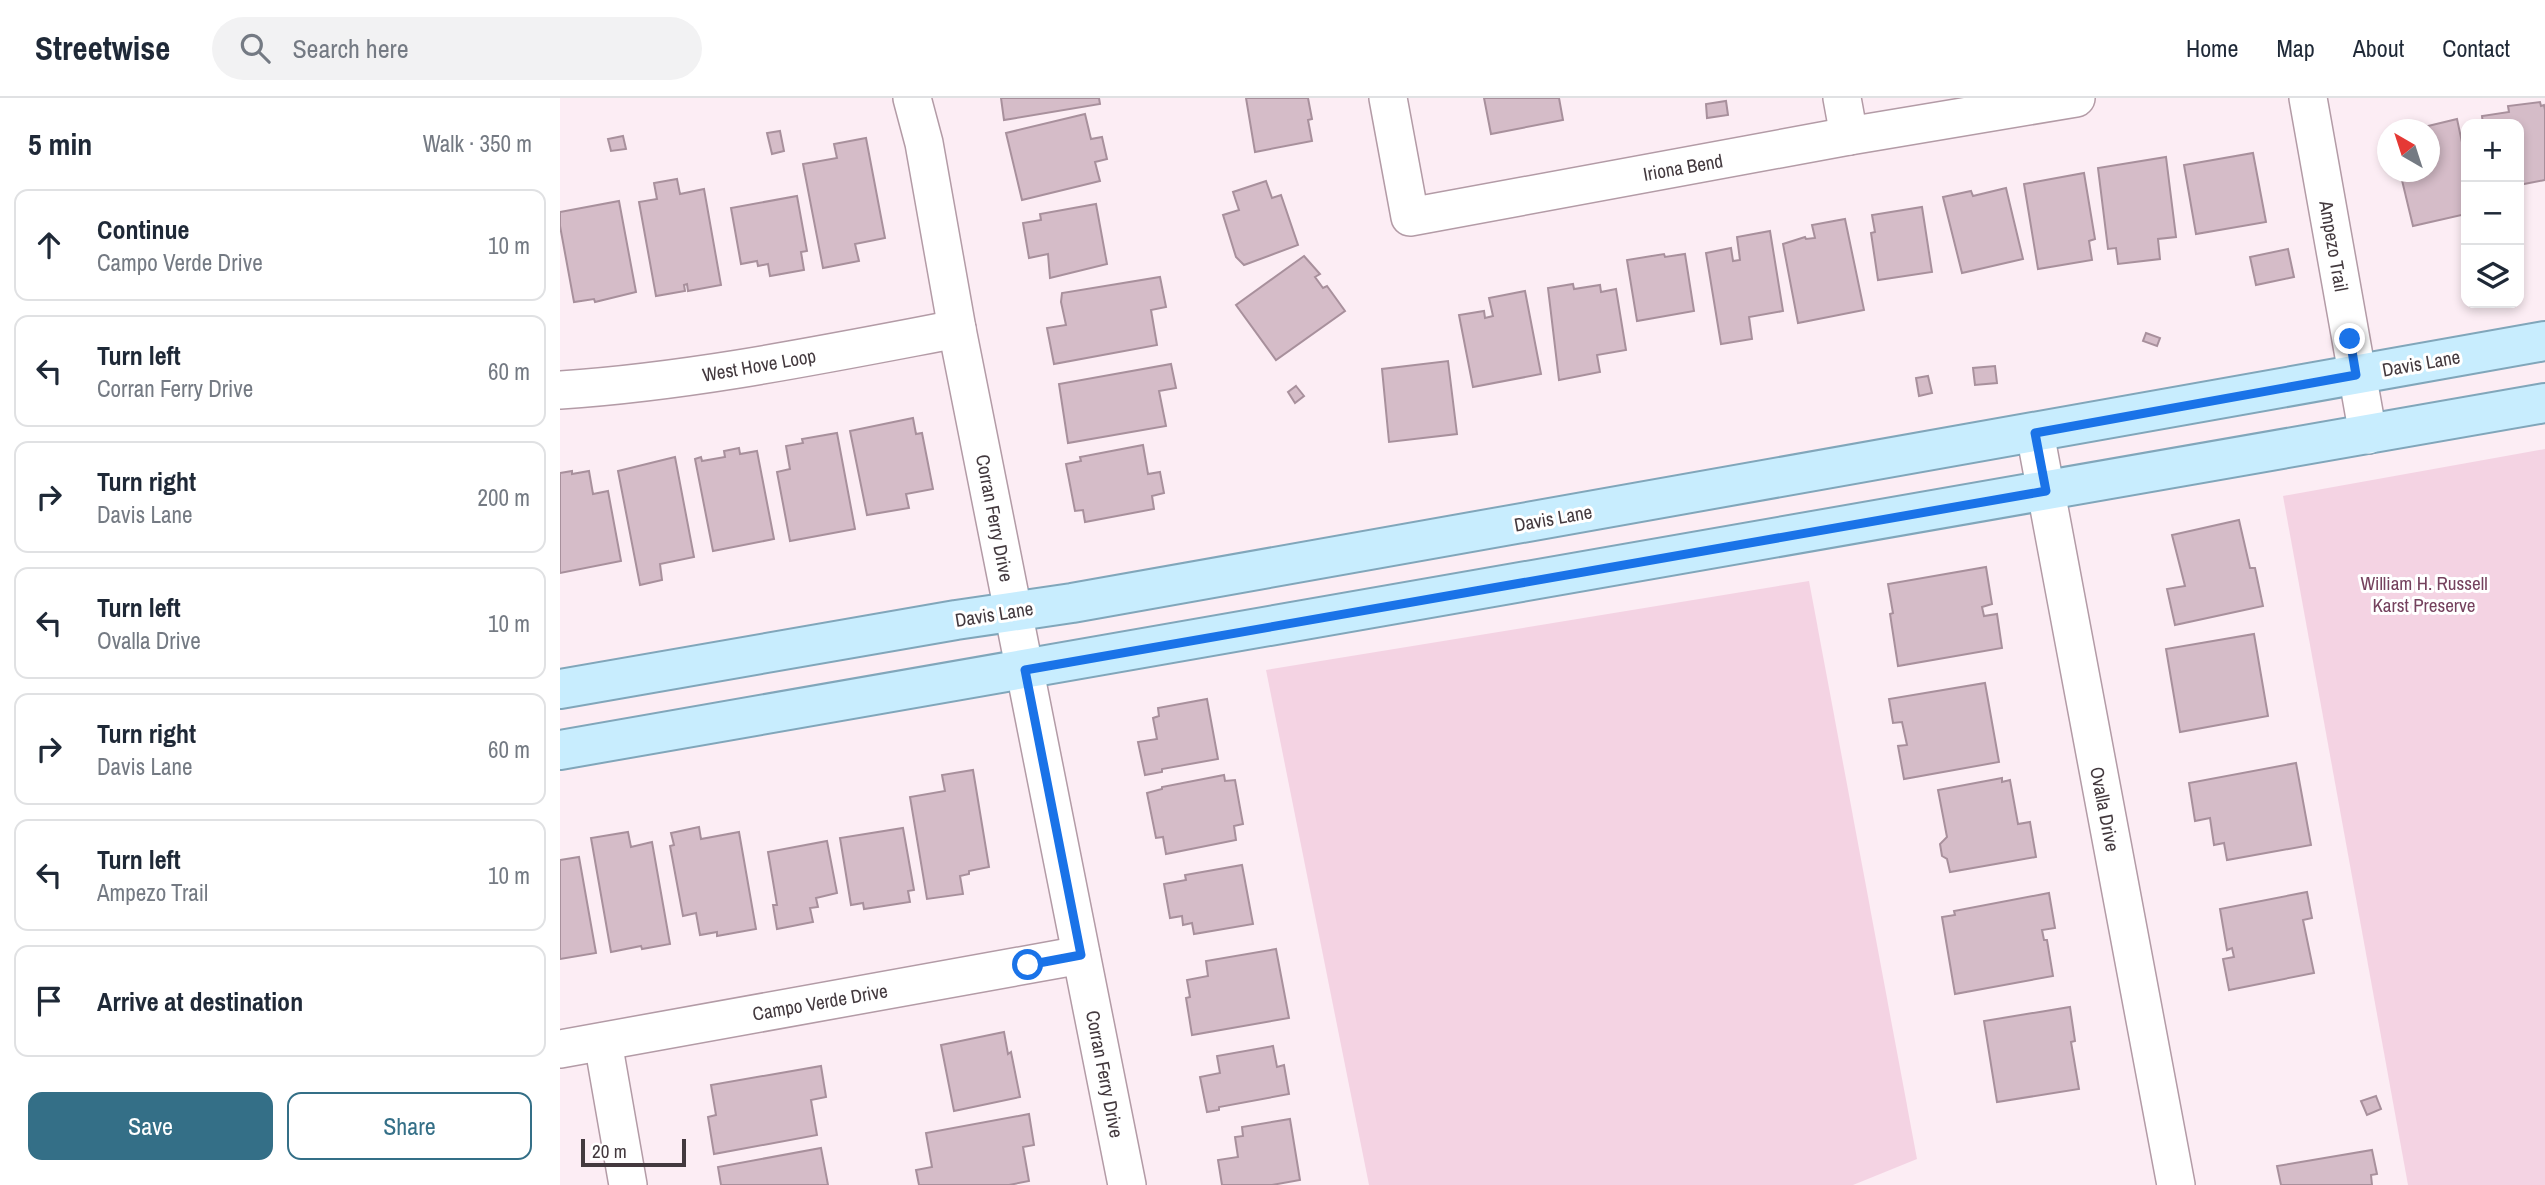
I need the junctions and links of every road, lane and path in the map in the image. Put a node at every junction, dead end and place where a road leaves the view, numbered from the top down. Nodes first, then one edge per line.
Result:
1 (912, 98) edge
2 (1388, 98) edge
3 (1842, 98) edge
4 (2076, 98) edge
5 (2308, 98) edge
6 (1849, 136) junction
7 (957, 329) junction
8 (2545, 341) edge
9 (2356, 375) junction
10 (560, 390) edge
11 (2545, 403) edge
12 (2035, 433) junction
13 (2368, 435) junction
14 (2046, 491) junction
15 (1013, 611) junction
16 (1025, 670) junction
17 (560, 689) edge
18 (560, 750) edge
19 (1081, 955) junction
20 (603, 1042) junction
21 (560, 1049) edge
22 (628, 1185) edge
23 (1127, 1185) edge
24 (2176, 1185) edge

1 - 7 street, Corran Ferry Drive
2 - 6 street, Iriona Bend
3 - 6 street
4 - 6 street, Iriona Bend
5 - 9 street, Ampezo Trail
7 - 10 street, West Hove Loop
7 - 15 street, Corran Ferry Drive
8 - 9 main road, Davis Lane
9 - 12 main road, Davis Lane
9 - 13 street, Ampezo Trail
11 - 13 main road
12 - 14 street, Ovalla Drive
12 - 15 main road, Davis Lane
13 - 14 main road
14 - 16 main road
14 - 24 street, Ovalla Drive
15 - 16 street, Corran Ferry Drive
15 - 17 main road, Davis Lane
16 - 18 main road
16 - 19 street, Corran Ferry Drive
19 - 20 street, Campo Verde Drive
19 - 23 street, Corran Ferry Drive
20 - 21 street, Campo Verde Drive
20 - 22 street

